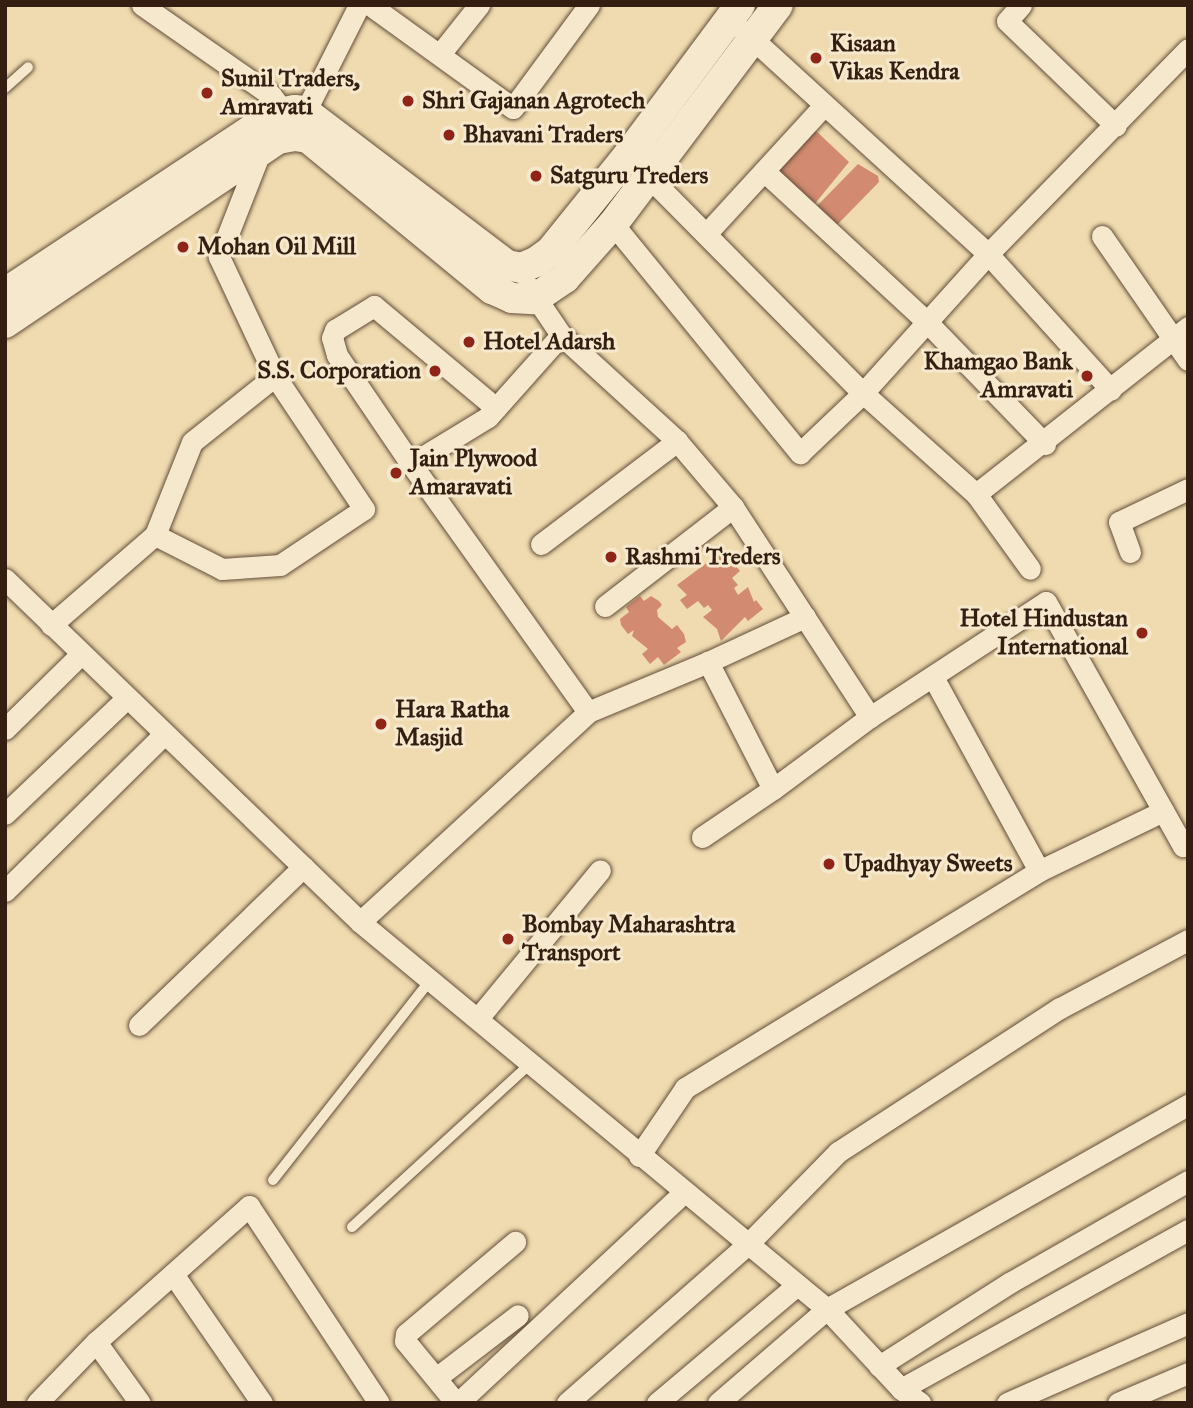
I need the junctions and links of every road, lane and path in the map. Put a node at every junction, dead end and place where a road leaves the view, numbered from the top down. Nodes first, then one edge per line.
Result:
1 (142, 5) edge
2 (359, 5) edge
3 (370, 5) edge
4 (479, 5) edge
5 (589, 5) edge
6 (778, 5) edge
7 (1021, 5) edge
8 (735, 11) edge
9 (752, 38) junction
10 (1188, 49) edge
11 (440, 54) junction
12 (28, 67) dead end
13 (5, 88) edge
14 (824, 105) junction
15 (1116, 126) junction
16 (280, 129) junction
17 (764, 171) junction
18 (648, 176) junction
19 (612, 223) junction
20 (706, 234) junction
21 (1102, 236) dead end
22 (989, 254) junction
23 (521, 268) junction
24 (5, 293) edge
25 (534, 299) junction
26 (927, 322) junction
27 (5, 323) edge
28 (1181, 333) edge
29 (561, 335) junction
30 (1188, 360) edge
31 (275, 376) junction
32 (1111, 390) junction
33 (863, 393) junction
34 (496, 408) junction
35 (677, 441) junction
36 (1045, 444) junction
37 (411, 464) junction
38 (1188, 489) edge
39 (976, 494) junction
40 (733, 507) junction
41 (155, 535) junction
42 (541, 544) dead end
43 (1130, 552) dead end
44 (1030, 569) dead end
45 (5, 579) edge
46 (605, 606) dead end
47 (805, 617) junction
48 (51, 625) junction
49 (81, 654) junction
50 (708, 662) junction
51 (933, 677) junction
52 (127, 698) junction
53 (588, 712) junction
54 (870, 717) junction
55 (5, 729) edge
56 (164, 734) junction
57 (773, 789) junction
58 (1163, 811) junction
59 (5, 814) edge
60 (702, 837) dead end
61 (1186, 849) edge
62 (303, 867) junction
63 (600, 870) dead end
64 (1039, 871) junction
65 (5, 891) edge
66 (360, 922) junction
67 (1188, 940) edge
68 (432, 979) junction
69 (479, 1017) junction
70 (139, 1025) dead end
71 (531, 1062) junction
72 (1188, 1105) edge
73 (639, 1156) junction
74 (273, 1180) dead end
75 (1188, 1181) edge
76 (683, 1193) junction
77 (352, 1227) dead end
78 (1188, 1230) edge
79 (515, 1242) dead end
80 (746, 1246) junction
81 (173, 1274) junction
82 (797, 1285) junction
83 (827, 1309) junction
84 (518, 1315) dead end
85 (1188, 1323) edge
86 (96, 1342) junction
87 (879, 1366) junction
88 (1188, 1373) edge
89 (436, 1378) junction
90 (901, 1389) junction
91 (37, 1403) edge
92 (141, 1403) edge
93 (262, 1403) edge
94 (379, 1403) edge
95 (457, 1403) edge
96 (567, 1403) edge
97 (657, 1403) edge
98 (718, 1403) edge
99 (920, 1403) edge
100 (1007, 1403) edge
101 (1118, 1403) edge

1 - 16 street
2 - 16 street
3 - 11 street
4 - 11 street
5 - 11 street
6 - 9 street
7 - 15 street
8 - 9 street
8 - 23 street
9 - 14 street
9 - 18 street
10 - 15 street
12 - 13 lane
14 - 17 street
14 - 22 street
15 - 22 street
16 - 23 street
16 - 24 street
16 - 25 street
16 - 27 street
16 - 31 street
17 - 20 street
17 - 26 street
18 - 19 street
18 - 20 street
19 - 25 street
19 - 33 street
20 - 33 street
21 - 28 street
22 - 26 street
22 - 32 street
23 - 25 street
25 - 29 street
26 - 33 street
26 - 36 street
28 - 30 street
28 - 32 street
29 - 34 street
29 - 35 street
31 - 41 street
31 - 41 street
32 - 36 street
33 - 39 street
34 - 37 street
34 - 37 street
35 - 40 street
35 - 42 street
36 - 39 street
37 - 53 street
38 - 43 street
39 - 44 street
40 - 46 street
40 - 47 street
41 - 48 street
45 - 48 street
47 - 50 street
47 - 54 street
48 - 49 street
49 - 52 street
49 - 55 street
50 - 53 street
50 - 57 street
51 - 54 street
51 - 58 street
51 - 64 street
52 - 56 street
52 - 59 street
53 - 66 street
54 - 57 street
56 - 62 street
56 - 65 street
57 - 60 street
58 - 61 street
58 - 64 street
62 - 66 street
62 - 70 street
63 - 69 street
64 - 73 street
66 - 68 street
67 - 80 street
68 - 69 street
68 - 74 lane
69 - 71 street
71 - 73 street
71 - 77 lane
72 - 83 street
73 - 76 street
75 - 87 street
76 - 80 street
76 - 95 street
78 - 90 street
79 - 89 street
80 - 82 street
80 - 96 street
81 - 86 street
81 - 93 street
81 - 94 street
82 - 83 street
82 - 97 street
83 - 87 street
83 - 98 street
84 - 89 street
85 - 100 street
86 - 91 street
86 - 92 street
87 - 90 street
88 - 101 street
89 - 95 street
90 - 99 street

